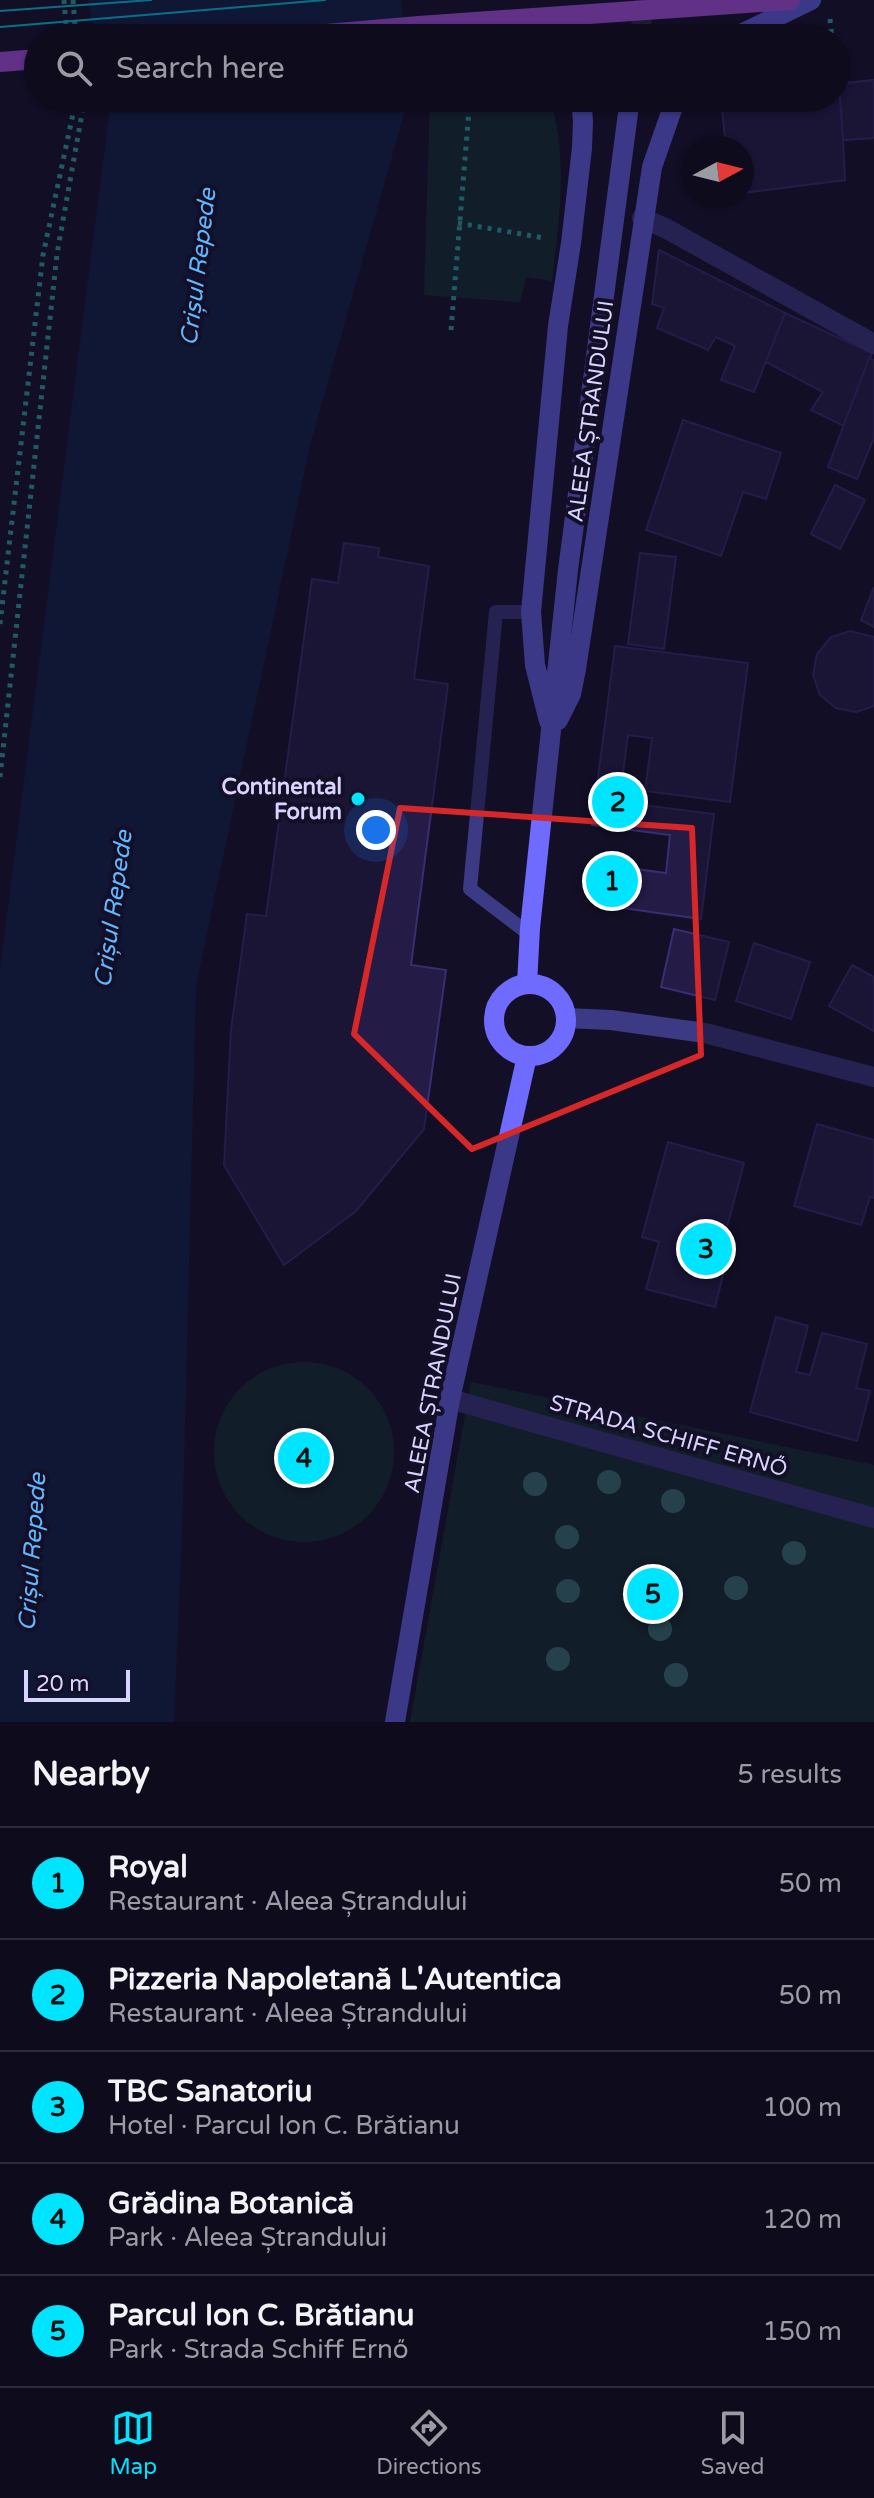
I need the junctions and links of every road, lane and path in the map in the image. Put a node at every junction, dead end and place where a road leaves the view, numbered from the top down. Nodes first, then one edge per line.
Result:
1 (64, 0) edge
2 (73, 0) edge
3 (790, 0) edge
4 (811, 0) edge
5 (66, 24) edge
6 (75, 24) edge
7 (448, 24) edge
8 (762, 24) edge
9 (24, 61) edge
10 (2, 63) edge
11 (73, 112) edge
12 (82, 112) edge
13 (469, 112) edge
14 (582, 112) edge
15 (628, 112) edge
16 (670, 112) edge
17 (642, 218) junction
18 (458, 223) junction
19 (571, 243) junction
20 (451, 330) dead end
21 (874, 344) edge
22 (531, 612) junction
23 (0, 624) edge
24 (552, 731) junction
25 (0, 777) edge
26 (529, 934) junction
27 (527, 984) junction
28 (566, 1018) junction
29 (527, 1056) junction
30 (874, 1077) edge
31 (450, 1399) junction
32 (874, 1518) edge
33 (395, 1722) edge

1 - 5 path
2 - 6 path
3 - 7 main road, bridge
4 - 8 street
9 - 10 main road
11 - 23 path
12 - 25 path
13 - 18 path
14 - 19 street, ALEEA ȘTRANDULUI
15 - 24 street
16 - 17 street, ALEEA ȘTRANDULUI
17 - 21 street
17 - 24 street, ALEEA ȘTRANDULUI
18 - 19 path
18 - 20 path
19 - 22 street, ALEEA ȘTRANDULUI
22 - 24 street, ALEEA ȘTRANDULUI
22 - 26 lane
24 - 26 street, ALEEA ȘTRANDULUI
26 - 27 street, ALEEA ȘTRANDULUI
27 - 28 street
27 - 29 street
28 - 29 street
28 - 30 street
29 - 31 street, ALEEA ȘTRANDULUI
31 - 32 street, STRADA SCHIFF ERNŐ
31 - 33 street, ALEEA ȘTRANDULUI

